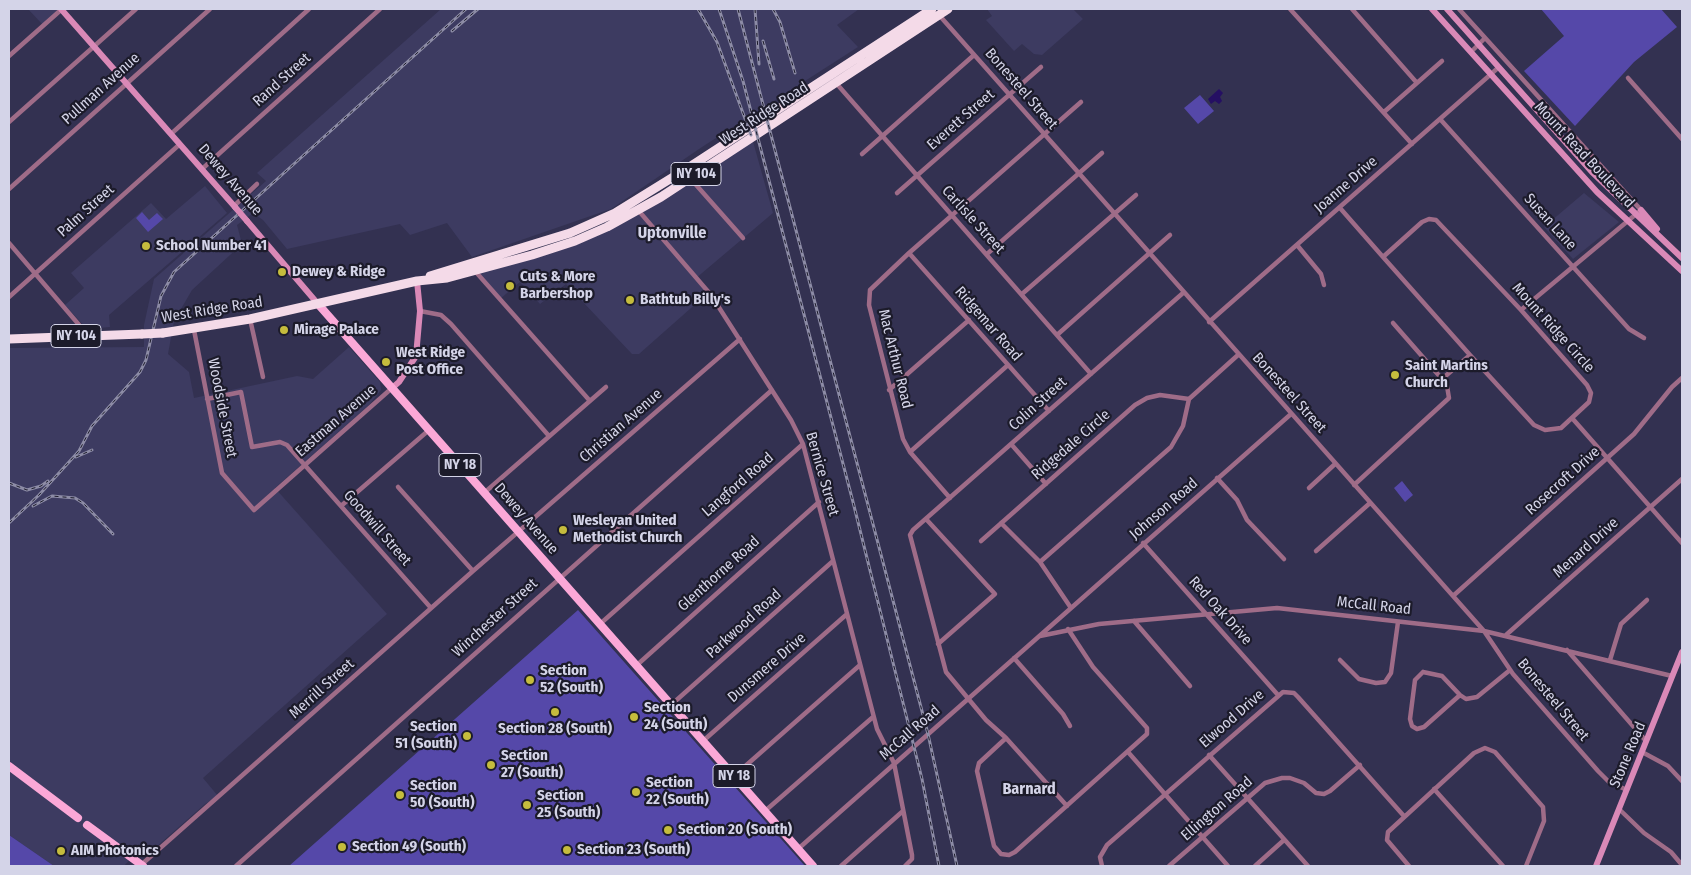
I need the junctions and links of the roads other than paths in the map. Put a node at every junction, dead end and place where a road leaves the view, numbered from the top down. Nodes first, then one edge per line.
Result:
1 (61, 9) edge
2 (136, 9) edge
3 (210, 9) edge
4 (309, 9) edge
5 (380, 9) edge
6 (948, 9) edge
7 (1290, 9) edge
8 (1352, 9) edge
9 (1432, 9) edge
10 (1447, 9) edge
11 (1459, 9) edge
12 (934, 11) edge
13 (1485, 38) junction
14 (1479, 44) junction
15 (93, 46) junction
16 (1471, 52) junction
17 (974, 55) junction
18 (9, 56) edge
19 (1442, 61) dead end
20 (1041, 67) dead end
21 (1499, 67) junction
22 (1492, 74) junction
23 (1628, 78) dead end
24 (836, 83) junction
25 (1417, 83) junction
26 (126, 84) junction
27 (1009, 95) junction
28 (1081, 102) dead end
29 (1384, 112) junction
30 (1440, 119) junction
31 (9, 122) edge
32 (171, 134) junction
33 (1044, 134) junction
34 (882, 136) junction
35 (1682, 139) edge
36 (180, 144) junction
37 (1412, 144) junction
38 (1102, 153) dead end
39 (862, 154) dead end
40 (202, 169) junction
41 (1079, 174) junction
42 (917, 175) junction
43 (690, 178) junction
44 (258, 184) dead end
45 (9, 188) edge
46 (897, 193) dead end
47 (1136, 195) dead end
48 (234, 206) junction
49 (636, 207) junction
50 (1340, 208) junction
51 (1638, 212) junction
52 (1114, 214) junction
53 (952, 215) junction
54 (1629, 220) junction
55 (1170, 235) dead end
56 (743, 238) dead end
57 (9, 243) edge
58 (1297, 245) junction
59 (909, 253) junction
60 (1149, 253) junction
61 (987, 254) junction
62 (1383, 257) junction
63 (1682, 258) edge
64 (1573, 266) junction
65 (475, 271) junction
66 (1682, 271) edge
67 (35, 273) junction
68 (417, 281) junction
69 (1324, 285) dead end
70 (1183, 293) junction
71 (1022, 294) junction
72 (9, 297) edge
73 (318, 304) junction
74 (1521, 310) junction
75 (420, 311) junction
76 (250, 319) junction
77 (969, 320) junction
78 (1210, 322) junction
79 (1394, 324) dead end
80 (194, 330) junction
81 (1057, 335) junction
82 (85, 336) junction
83 (1644, 338) dead end
84 (9, 339) edge
85 (740, 339) junction
86 (1238, 355) junction
87 (1470, 355) junction
88 (1008, 365) junction
89 (1091, 374) junction
90 (263, 377) dead end
91 (1682, 378) edge
92 (1442, 379) junction
93 (606, 386) dead end
94 (392, 388) junction
95 (772, 390) junction
96 (889, 390) junction
97 (207, 399) junction
98 (1189, 399) junction
99 (590, 401) junction
100 (1049, 411) junction
101 (1291, 414) junction
102 (1572, 418) junction
103 (429, 430) junction
104 (549, 436) junction
105 (804, 444) junction
106 (1011, 444) junction
107 (910, 452) junction
108 (1607, 458) junction
109 (1335, 464) junction
110 (305, 465) junction
111 (1218, 478) junction
112 (1682, 479) edge
113 (1046, 484) junction
114 (1354, 485) junction
115 (398, 487) dead end
116 (1309, 488) dead end
117 (484, 492) junction
118 (950, 498) junction
119 (819, 502) junction
120 (1370, 503) junction
121 (341, 506) junction
122 (1650, 507) junction
123 (254, 510) joint
124 (926, 519) junction
125 (1001, 523) junction
126 (519, 532) junction
127 (981, 541) dead end
128 (1682, 543) edge
129 (1143, 544) junction
130 (1316, 551) dead end
131 (1284, 559) dead end
132 (833, 561) junction
133 (1040, 562) junction
134 (473, 571) junction
135 (559, 578) junction
136 (1453, 596) junction
137 (1647, 600) dead end
138 (431, 608) junction
139 (1071, 608) junction
140 (847, 614) junction
141 (1206, 614) junction
142 (1134, 620) junction
143 (1398, 622) junction
144 (1054, 623) junction
145 (600, 624) junction
146 (1068, 629) junction
147 (1484, 631) junction
148 (1506, 635) junction
149 (1040, 636) junction
150 (938, 644) junction
151 (1566, 649) junction
152 (1682, 652) edge
153 (1014, 658) junction
154 (1340, 660) dead end
155 (1610, 660) junction
156 (637, 665) junction
157 (860, 665) junction
158 (1510, 670) junction
159 (1672, 676) junction
160 (1190, 686) dead end
161 (1278, 694) junction
162 (1460, 695) junction
163 (968, 699) junction
164 (671, 705) junction
165 (874, 717) junction
166 (1070, 726) dead end
167 (1006, 738) junction
168 (703, 741) junction
169 (1646, 741) junction
170 (1128, 752) junction
171 (1642, 752) junction
172 (1209, 756) junction
173 (894, 763) junction
174 (1360, 765) junction
175 (9, 766) edge
176 (734, 776) junction
177 (1682, 781) edge
178 (1434, 788) junction
179 (1626, 790) junction
180 (1164, 795) junction
181 (1247, 798) junction
182 (1067, 806) junction
183 (1619, 809) junction
184 (765, 811) junction
185 (903, 811) junction
186 (1403, 815) junction
187 (78, 818) dead end
188 (87, 825) dead end
189 (1202, 838) junction
190 (1284, 840) junction
191 (798, 849) junction
192 (142, 865) edge
193 (1682, 865) edge
194 (236, 866) edge
195 (813, 866) edge
196 (841, 866) edge
197 (905, 866) edge
198 (1102, 866) edge
199 (1169, 866) edge
200 (1228, 866) edge
201 (1255, 866) edge
202 (1308, 866) edge
203 (1409, 866) edge
204 (1503, 866) edge
205 (1526, 866) edge
206 (1596, 866) edge

1 - 15 street, Dewey Avenue
1 - 18 street
2 - 15 street
3 - 26 street, Pullman Avenue
4 - 32 street
5 - 40 street, Rand Street
6 - 12 highway, West Ridge Road / NY 104
7 - 29 street
8 - 25 street
9 - 16 street, Mount Read Boulevard
10 - 14 street, Mount Read Boulevard
11 - 13 street, Mount Read Boulevard
12 - 17 street, Bonesteel Street
12 - 24 highway, West Ridge Road / NY 104
12 - 49 highway, West Ridge Road / NY 104
13 - 14 street
13 - 51 street, Mount Read Boulevard
14 - 16 street
14 - 21 street, Mount Read Boulevard
15 - 26 street, Dewey Avenue
15 - 31 street
16 - 22 street, Mount Read Boulevard
17 - 27 street, Bonesteel Street
17 - 34 street
19 - 25 street
20 - 27 street, Everett Street
21 - 22 street, Joanne Drive
21 - 51 street, Mount Read Boulevard
22 - 30 street, Joanne Drive
22 - 54 street, Mount Read Boulevard
23 - 35 street
24 - 34 street, Carlisle Street
24 - 43 highway, West Ridge Road / NY 104
25 - 29 street
26 - 32 street, Dewey Avenue
26 - 45 street, Pullman Avenue
27 - 33 street, Bonesteel Street
27 - 42 street, Everett Street
28 - 33 street, Mac Arthur Road
29 - 37 street
30 - 37 street, Joanne Drive
30 - 64 street, Susan Lane
32 - 36 street, Dewey Avenue
33 - 41 street, Bonesteel Street
33 - 53 street, Mac Arthur Road
34 - 39 street
34 - 42 street, Carlisle Street
36 - 40 street, Dewey Avenue
36 - 67 street, Palm Street
37 - 50 street, Joanne Drive
38 - 41 street
40 - 48 street, Dewey Avenue
41 - 52 street, Bonesteel Street
41 - 61 street
42 - 46 street, Everett Street
42 - 53 street, Carlisle Street
43 - 49 highway, West Ridge Road / NY 104
43 - 56 street
44 - 48 street
47 - 52 street
48 - 73 street, Dewey Avenue, bridge
49 - 65 highway, West Ridge Road / NY 104
49 - 68 highway, West Ridge Road / NY 104
49 - 85 street, Bernice Street
50 - 58 street, Joanne Drive
50 - 62 street, Mount Ridge Circle
51 - 54 street
51 - 63 street, Mount Read Boulevard
52 - 60 street, Bonesteel Street
52 - 71 street
53 - 59 street, Mac Arthur Road
53 - 61 street, Carlisle Street
54 - 64 street
54 - 66 street, Mount Read Boulevard
55 - 60 street
57 - 67 street
58 - 69 street
58 - 78 street, Joanne Drive
59 - 77 street, Ridgemar Road
59 - 96 street, Mac Arthur Road
60 - 70 street, Bonesteel Street
60 - 81 street
61 - 71 street, Carlisle Street
62 - 74 street, Mount Ridge Circle
62 - 87 street, Mount Ridge Circle
64 - 74 street
64 - 83 street, Susan Lane
65 - 68 highway, West Ridge Road / NY 104
65 - 99 street
67 - 72 street, Palm Street
67 - 82 street
68 - 73 highway, West Ridge Road / NY 104
68 - 75 street, Eastman Avenue
70 - 78 street, Bonesteel Street
70 - 89 street, Colin Street
71 - 81 street, Carlisle Street
73 - 76 highway, West Ridge Road / NY 104
73 - 94 main road, Dewey Avenue / NY 18
74 - 102 street, Mount Ridge Circle
75 - 94 street, Eastman Avenue
75 - 104 street
76 - 80 highway, West Ridge Road / NY 104
76 - 90 street
77 - 88 street, Ridgemar Road
77 - 96 street
78 - 86 street, Bonesteel Street
79 - 92 street
80 - 82 highway, West Ridge Road / NY 104, bridge
80 - 97 street, Woodside Street
81 - 89 street, Carlisle Street
82 - 84 highway, West Ridge Road / NY 104
85 - 95 street, Bernice Street
85 - 126 street, Christian Avenue
86 - 98 street
86 - 101 street, Bonesteel Street
87 - 92 street
87 - 102 street, Mount Ridge Circle
88 - 100 street, Ridgemar Road
88 - 107 street
89 - 100 street, Colin Street
91 - 108 street, Rosecroft Drive
92 - 114 street
93 - 99 street
94 - 103 main road, Dewey Avenue / NY 18
94 - 110 street, Eastman Avenue
95 - 105 street, Bernice Street
95 - 135 street, Winchester Street
96 - 107 street, Mac Arthur Road
97 - 110 street, Goodwill Street
97 - 123 street, Woodside Street
98 - 113 street, Ridgedale Circle
98 - 133 street
99 - 104 street
100 - 106 street, Colin Street
101 - 109 street, Bonesteel Street
101 - 111 street, Johnson Road
102 - 108 street
103 - 117 main road, Dewey Avenue / NY 18
103 - 121 street
104 - 117 street
105 - 119 street, Bernice Street
105 - 145 street, Langford Road
106 - 113 street
106 - 118 street, Colin Street
107 - 118 street, Mac Arthur Road
108 - 122 street
108 - 136 street, Rosecroft Drive
109 - 114 street, Bonesteel Street
109 - 116 street
110 - 121 street, Goodwill Street
110 - 123 street, Eastman Avenue
111 - 129 street, Johnson Road
111 - 131 street
112 - 122 street, Menard Drive
113 - 125 street, Ridgedale Circle
114 - 120 street, Bonesteel Street
115 - 134 street
117 - 126 main road, Dewey Avenue / NY 18
118 - 124 street, Colin Street
119 - 132 street, Bernice Street
119 - 156 street, Glenthorne Road
120 - 130 street
120 - 136 street, Bonesteel Street
121 - 138 street, Goodwill Street
122 - 128 street
122 - 148 street, Menard Drive
124 - 150 street, Colin Street
124 - 150 street
125 - 127 street, Ridgedale Circle
125 - 133 street
126 - 134 street, Merrill Street
126 - 135 main road, Dewey Avenue / NY 18
129 - 139 street, Johnson Road
129 - 141 street, Red Oak Drive
132 - 140 street, Bernice Street
132 - 164 street, Parkwood Road
133 - 139 street
134 - 138 street, Merrill Street
135 - 145 main road, Dewey Avenue / NY 18
135 - 194 street, Winchester Street
136 - 147 street, Bonesteel Street
137 - 155 street
138 - 192 street, Merrill Street
139 - 144 street, Johnson Road
140 - 157 street, Bernice Street
140 - 168 street, Dunsmere Drive
141 - 142 street, McCall Road
141 - 143 street, McCall Road
141 - 161 street, Red Oak Drive
142 - 146 street, McCall Road
142 - 160 street
143 - 147 street, McCall Road
143 - 154 street
144 - 146 street
144 - 149 street, McCall Road
145 - 156 main road, Dewey Avenue / NY 18
146 - 149 street, McCall Road
146 - 170 street
147 - 148 street, McCall Road
147 - 158 street, Bonesteel Street
148 - 151 street, McCall Road
149 - 153 street, McCall Road
150 - 163 street
151 - 155 street, McCall Road
151 - 169 street
152 - 159 street, Stone Road
153 - 163 street, McCall Road
153 - 166 street
155 - 159 street, McCall Road
156 - 164 main road, Dewey Avenue / NY 18
157 - 165 street, Bernice Street
157 - 176 street
158 - 162 street
158 - 179 street, Bonesteel Street
159 - 169 street, Stone Road
161 - 172 street, Elwood Drive
161 - 174 street, Elwood Drive
162 - 162 street
163 - 167 street
163 - 173 street, McCall Road
164 - 168 main road, Dewey Avenue / NY 18
165 - 173 street, Bernice Street
165 - 184 street
167 - 182 street
167 - 182 street
168 - 176 main road, Dewey Avenue / NY 18
169 - 171 street, Stone Road
170 - 180 street
170 - 182 street
171 - 177 street
171 - 179 street, Stone Road
172 - 180 street, Elwood Drive
172 - 181 street
173 - 185 street, Bernice Street
173 - 191 street, McCall Road
174 - 181 street, Ellington Road
174 - 186 street, Elwood Drive
175 - 187 main road
176 - 184 main road, Dewey Avenue / NY 18
178 - 186 street
178 - 204 street
178 - 205 street
179 - 183 street, Stone Road
180 - 189 street
180 - 198 street, Elwood Drive
181 - 189 street, Ellington Road
181 - 190 street
183 - 193 street
183 - 206 street, Stone Road
184 - 191 main road, Dewey Avenue / NY 18
185 - 196 street
185 - 197 street, Bernice Street
186 - 203 street
188 - 192 main road
189 - 199 street, Ellington Road
189 - 200 street
190 - 201 street
190 - 202 street
191 - 195 main road, Dewey Avenue / NY 18

